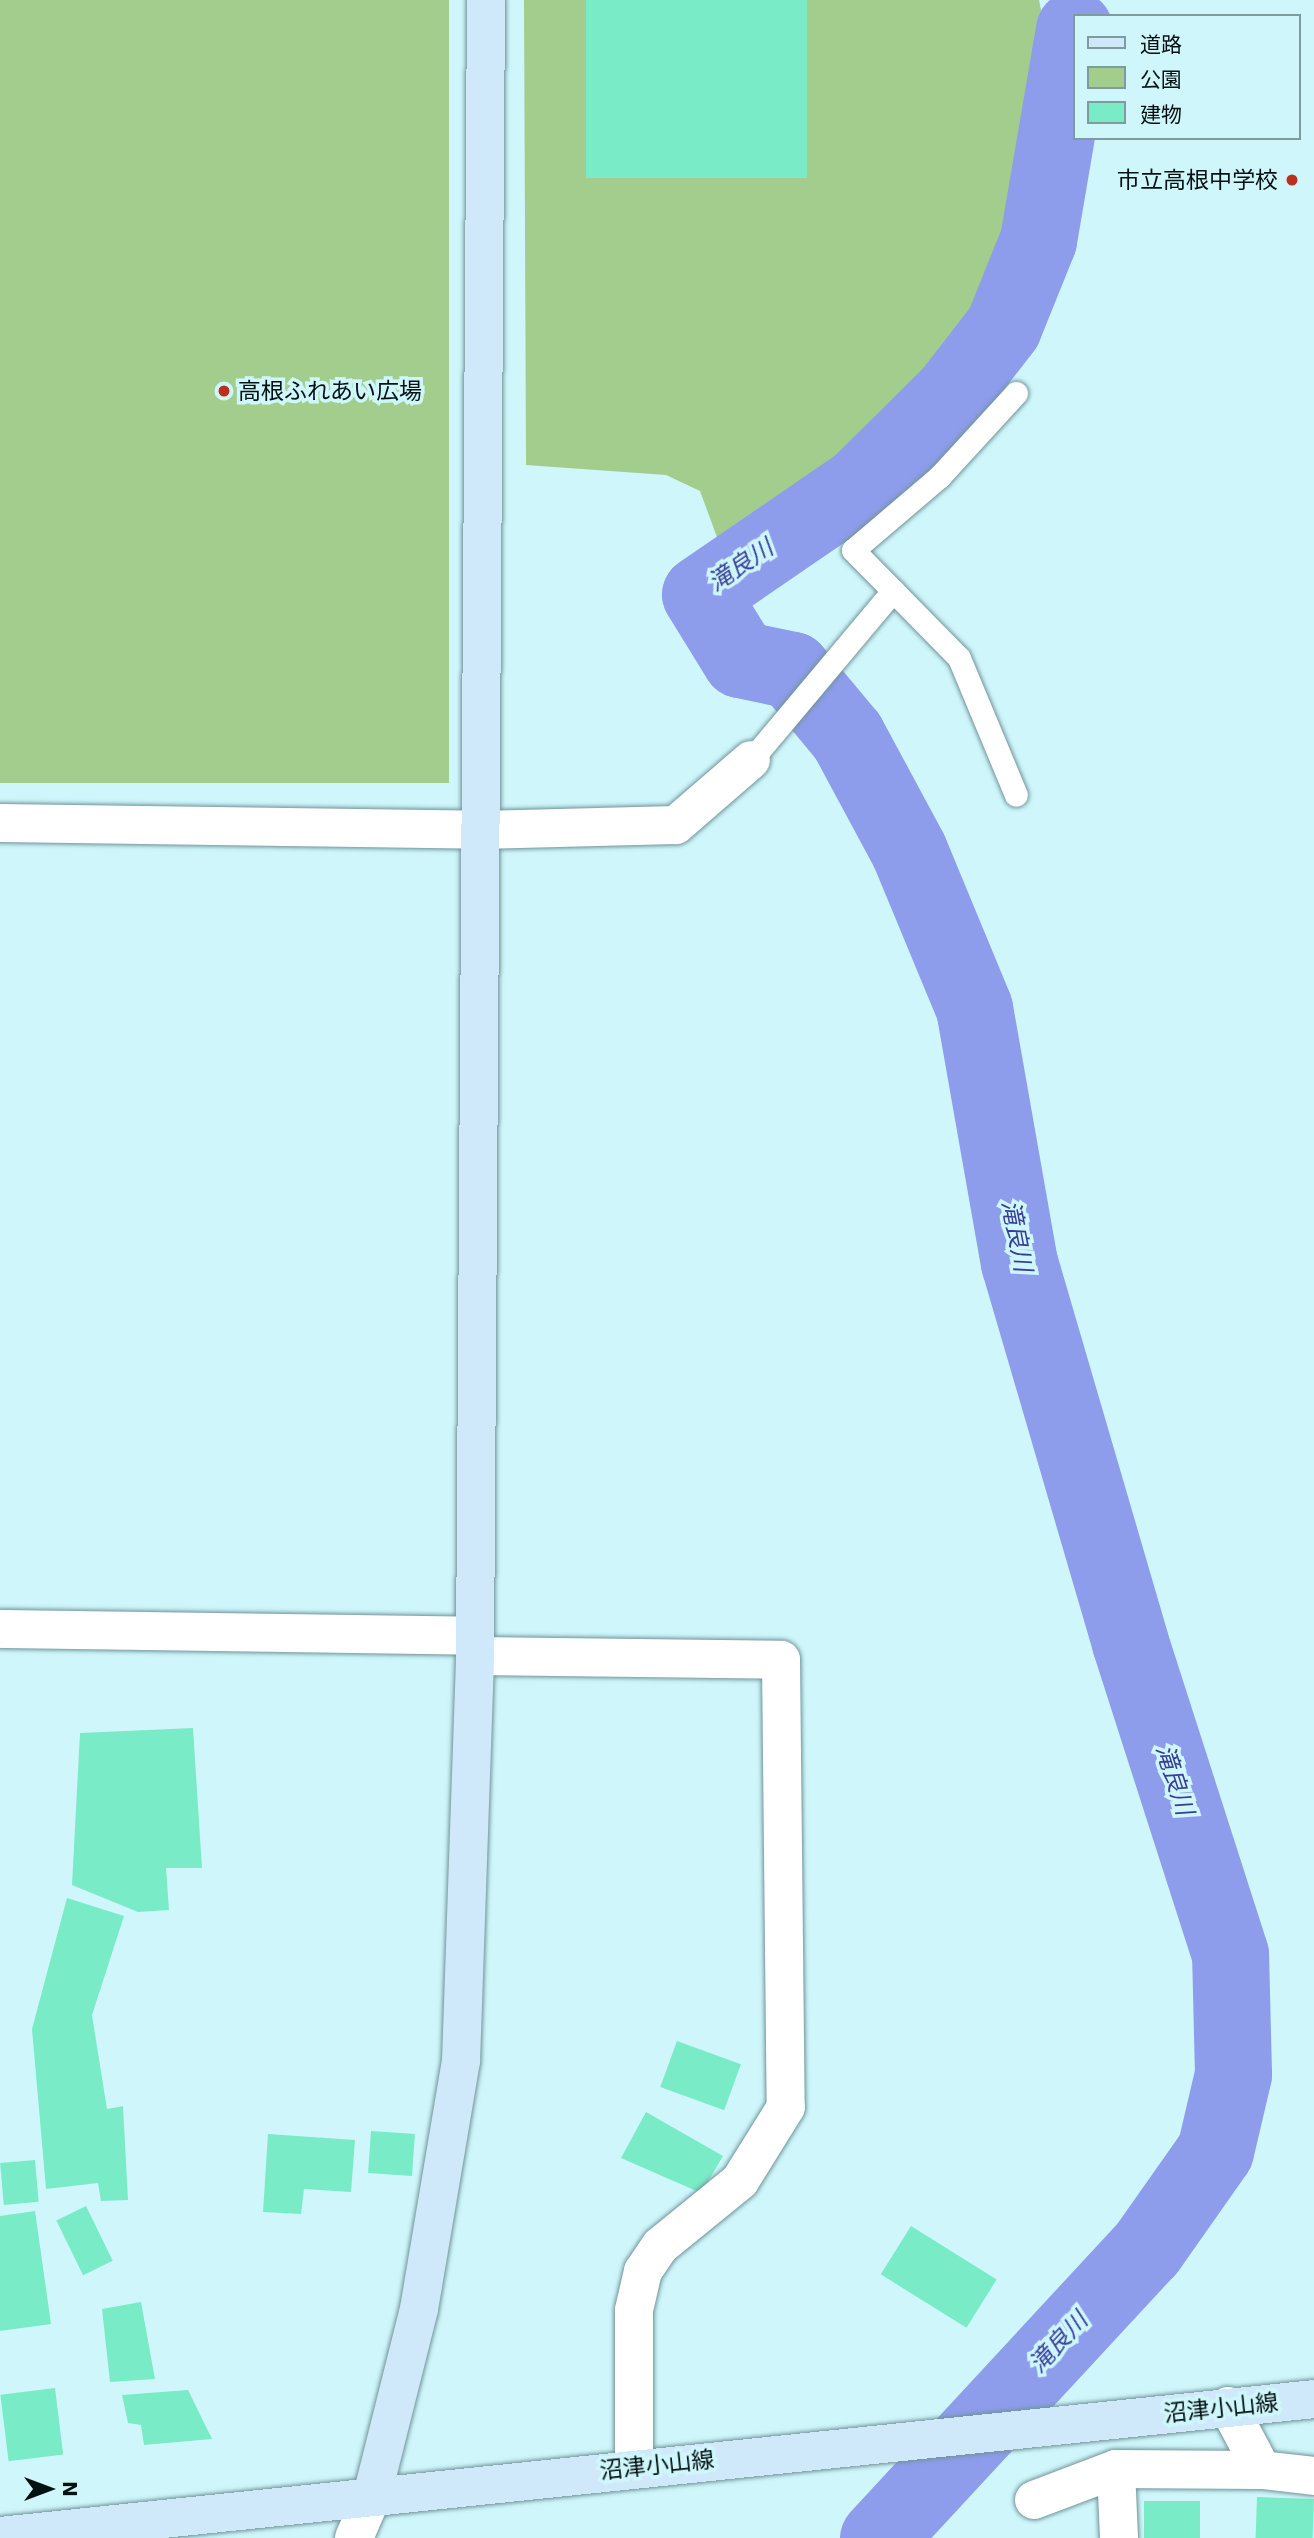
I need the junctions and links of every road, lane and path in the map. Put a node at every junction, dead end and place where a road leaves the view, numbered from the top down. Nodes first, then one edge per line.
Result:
1 (486, 0) edge
2 (1016, 393) dead end
3 (894, 591) junction
4 (751, 760) joint
5 (1016, 795) dead end
6 (0, 823) edge
7 (482, 830) junction
8 (0, 1629) edge
9 (474, 1646) junction
10 (1314, 2399) edge
11 (1228, 2406) junction
12 (634, 2467) junction
13 (1115, 2469) junction
14 (1262, 2470) junction
15 (1314, 2476) edge
16 (372, 2496) junction
17 (1034, 2500) dead end
18 (0, 2536) edge
19 (354, 2538) edge
20 (1119, 2538) edge

1 - 7 street
2 - 3 lane
3 - 4 lane
3 - 5 lane
4 - 7 street
6 - 7 street
7 - 9 street
8 - 9 street
9 - 12 street
9 - 16 street
10 - 11 street, 沼津小山線
11 - 12 street, 沼津小山線
11 - 14 street
12 - 16 street, 沼津小山線
13 - 14 street
13 - 17 street
13 - 20 street
14 - 15 street
16 - 18 street, 沼津小山線
16 - 19 street

